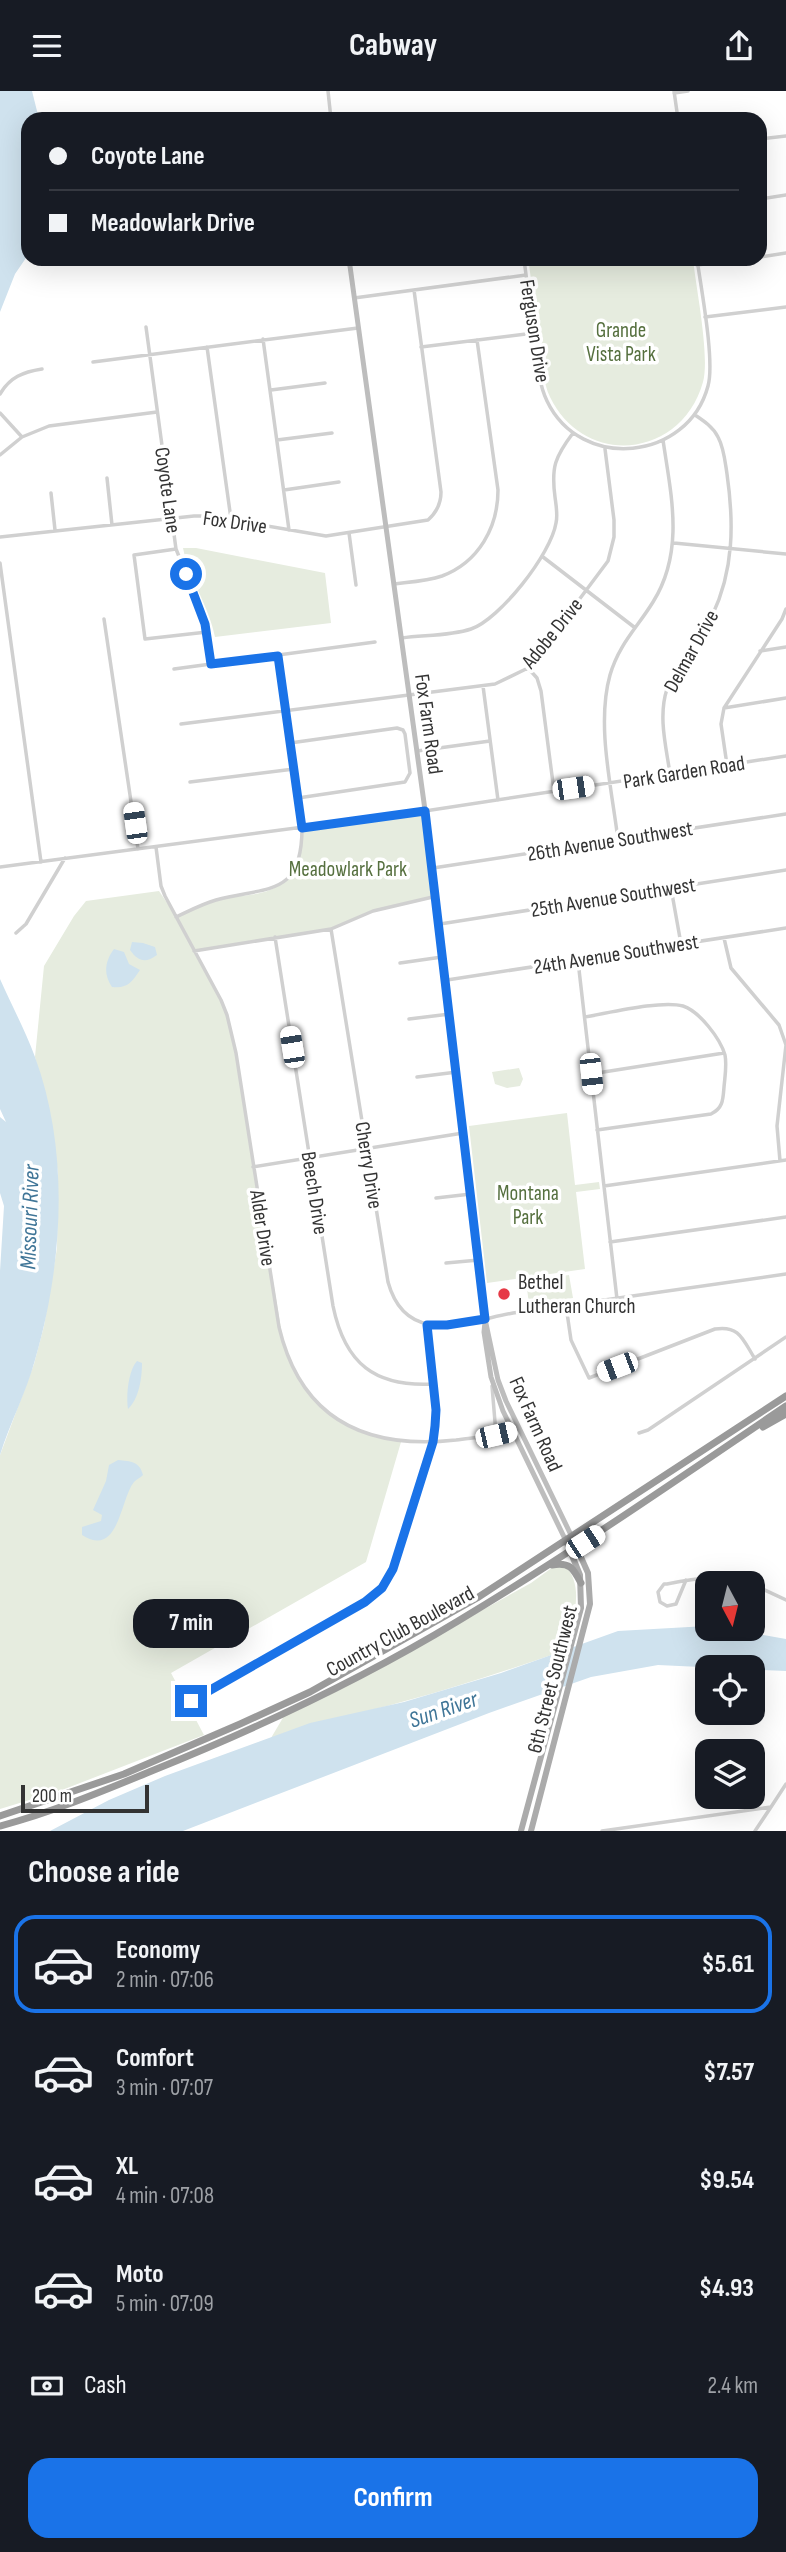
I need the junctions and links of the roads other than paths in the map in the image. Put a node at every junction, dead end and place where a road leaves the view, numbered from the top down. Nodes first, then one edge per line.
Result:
1 (328, 91) edge
2 (688, 91) edge
3 (674, 92) edge
4 (330, 112) edge
5 (677, 112) edge
6 (786, 136) edge
7 (767, 138) edge
8 (786, 195) edge
9 (767, 198) edge
10 (786, 253) edge
11 (767, 256) edge
12 (350, 266) edge
13 (525, 266) edge
14 (697, 266) edge
15 (526, 275) junction
16 (414, 290) junction
17 (354, 298) junction
18 (786, 307) edge
19 (704, 317) junction
20 (146, 327) dead end
21 (358, 328) junction
22 (534, 333) junction
23 (263, 339) junction
24 (477, 340) junction
25 (207, 347) junction
26 (421, 347) junction
27 (150, 355) junction
28 (93, 362) dead end
29 (42, 369) dead end
30 (325, 383) dead end
31 (271, 390) junction
32 (0, 394) edge
33 (157, 412) junction
34 (0, 413) edge
35 (695, 415) junction
36 (573, 432) junction
37 (332, 433) dead end
38 (22, 437) junction
39 (277, 440) junction
40 (663, 440) junction
41 (605, 449) junction
42 (0, 455) edge
43 (107, 478) dead end
44 (340, 482) dead end
45 (284, 490) junction
46 (51, 493) dead end
47 (172, 518) junction
48 (231, 519) junction
49 (112, 525) junction
50 (387, 528) junction
51 (55, 530) junction
52 (289, 530) junction
53 (349, 533) junction
54 (0, 537) edge
55 (674, 543) junction
56 (176, 549) junction
57 (731, 549) junction
58 (786, 554) edge
59 (543, 557) junction
60 (0, 563) edge
61 (394, 584) junction
62 (356, 586) dead end
63 (587, 590) junction
64 (786, 609) edge
65 (104, 619) dead end
66 (634, 627) junction
67 (207, 632) junction
68 (402, 638) junction
69 (375, 642) dead end
70 (786, 647) edge
71 (760, 651) junction
72 (278, 656) junction
73 (211, 664) junction
74 (528, 668) junction
75 (174, 669) dead end
76 (483, 686) junction
77 (409, 695) junction
78 (786, 698) edge
79 (724, 708) junction
80 (286, 712) junction
81 (181, 724) dead end
82 (490, 741) junction
83 (290, 743) junction
84 (417, 751) junction
85 (786, 756) edge
86 (727, 765) junction
87 (294, 769) junction
88 (670, 774) junction
89 (190, 782) dead end
90 (611, 783) junction
91 (554, 791) junction
92 (298, 798) junction
93 (498, 800) junction
94 (425, 811) junction
95 (786, 814) edge
96 (302, 828) junction
97 (618, 840) junction
98 (156, 847) junction
99 (138, 849) junction
100 (65, 858) junction
101 (41, 862) junction
102 (0, 867) edge
103 (433, 868) junction
104 (786, 870) edge
105 (671, 887) junction
106 (437, 896) junction
107 (176, 917) junction
108 (440, 924) junction
109 (786, 928) edge
110 (331, 929) junction
111 (16, 933) dead end
112 (275, 937) junction
113 (724, 938) junction
114 (681, 944) junction
115 (194, 951) junction
116 (444, 957) junction
117 (578, 961) junction
118 (400, 963) dead end
119 (446, 980) junction
120 (450, 1014) junction
121 (585, 1017) junction
122 (409, 1019) dead end
123 (724, 1053) junction
124 (457, 1072) junction
125 (591, 1074) junction
126 (417, 1077) dead end
127 (597, 1131) junction
128 (463, 1132) junction
129 (366, 1147) junction
130 (310, 1157) junction
131 (786, 1160) edge
132 (780, 1161) junction
133 (253, 1167) junction
134 (604, 1186) junction
135 (471, 1194) junction
136 (436, 1198) dead end
137 (786, 1217) edge
138 (610, 1242) junction
139 (479, 1260) junction
140 (446, 1263) dead end
141 (786, 1274) edge
142 (617, 1299) junction
143 (566, 1306) junction
144 (485, 1319) junction
145 (427, 1325) junction
146 (786, 1338) edge
147 (755, 1359) junction
148 (491, 1377) junction
149 (433, 1384) junction
150 (786, 1396) edge
151 (786, 1406) edge
152 (786, 1414) edge
153 (519, 1428) junction
154 (512, 1431) junction
155 (639, 1433) dead end
156 (496, 1435) junction
157 (743, 1435) junction
158 (433, 1442) junction
159 (569, 1539) junction
160 (574, 1549) junction
161 (548, 1566) junction
162 (695, 1579) edge
163 (685, 1580) junction
164 (581, 1583) junction
165 (765, 1590) edge
166 (786, 1600) edge
167 (191, 1701) dead end
168 (786, 1784) edge
169 (771, 1807) junction
170 (0, 1816) edge
171 (0, 1826) edge
172 (625, 1829) edge
173 (521, 1831) edge
174 (531, 1831) edge
175 (602, 1831) edge
176 (755, 1831) edge

1 - 4 street
2 - 3 street
3 - 5 street
6 - 7 street
8 - 9 street
10 - 11 street
12 - 17 street, Fox Farm Road
13 - 15 street, Ferguson Drive
14 - 19 street
15 - 16 street
15 - 22 street, Ferguson Drive
16 - 17 street
16 - 26 street, Fox Drive
17 - 21 street, Fox Farm Road
18 - 19 street
19 - 35 street
20 - 27 street, Coyote Lane
21 - 23 street
21 - 50 street, Fox Farm Road
22 - 24 street
22 - 36 street, Ferguson Drive
23 - 25 street
23 - 31 street
24 - 26 street
24 - 61 street
25 - 27 street
25 - 48 street
26 - 50 street, Fox Drive
27 - 28 street
27 - 33 street, Coyote Lane
29 - 32 street
30 - 31 street
31 - 39 street
33 - 38 street
33 - 47 street, Coyote Lane
34 - 38 street
35 - 40 street
35 - 57 street, Delmar Drive
36 - 41 street, Ferguson Drive
36 - 59 street
37 - 39 street
38 - 42 street
39 - 45 street
40 - 41 street
40 - 55 street
41 - 63 street, Adobe Drive
43 - 49 street
44 - 45 street
45 - 52 street
46 - 51 street
47 - 48 street, Fox Drive
47 - 49 street, Fox Drive
47 - 56 street, Coyote Lane
48 - 52 street, Fox Drive
49 - 51 street, Fox Drive
50 - 53 street, Fox Drive
50 - 61 street, Fox Farm Road
51 - 54 street, Fox Drive
52 - 53 street, Fox Drive
53 - 62 street
55 - 57 street
55 - 66 street
56 - 67 street, Coyote Lane
56 - 67 street
57 - 58 street
57 - 88 street, Delmar Drive
59 - 63 street
59 - 68 street
60 - 101 street
61 - 68 street, Fox Farm Road
63 - 66 street
63 - 74 street, Adobe Drive
64 - 71 street
65 - 99 street
66 - 90 street
67 - 73 street, Coyote Lane
68 - 77 street, Fox Farm Road
69 - 72 street
70 - 71 street
71 - 79 street
72 - 73 street
72 - 80 street
73 - 75 street
74 - 76 street, Adobe Drive
74 - 91 street
76 - 77 street, Adobe Drive
76 - 82 street
77 - 80 street, Adobe Drive
77 - 84 street, Fox Farm Road
78 - 79 street
79 - 86 street
80 - 81 street, Adobe Drive
80 - 83 street
82 - 84 street
82 - 93 street
83 - 87 street
83 - 92 street
84 - 94 street, Fox Farm Road
85 - 86 street, Park Garden Road
86 - 88 street, Park Garden Road
87 - 89 street
87 - 92 street
88 - 90 street, Park Garden Road
90 - 91 street, Park Garden Road
90 - 97 street
91 - 93 street, Park Garden Road
92 - 96 street
93 - 94 street, Park Garden Road
94 - 96 street, Park Garden Road
94 - 103 street, Fox Farm Road
95 - 97 street, 26th Avenue Southwest
96 - 98 street, Park Garden Road
96 - 107 street
97 - 103 street, 26th Avenue Southwest
98 - 99 street, Park Garden Road
98 - 107 street, Alder Drive
99 - 100 street, Park Garden Road
100 - 101 street, Park Garden Road
100 - 111 street
101 - 102 street, Park Garden Road
103 - 106 street, Fox Farm Road
104 - 105 street, 25th Avenue Southwest
105 - 108 street, 25th Avenue Southwest
105 - 114 street
106 - 108 street, Fox Farm Road
106 - 110 street
107 - 115 street, Alder Drive
108 - 116 street, Fox Farm Road
109 - 113 street, 24th Avenue Southwest
110 - 112 street
110 - 129 street, Cherry Drive
112 - 115 street
112 - 130 street, Beech Drive
113 - 114 street, 24th Avenue Southwest
113 - 132 street
114 - 117 street, 24th Avenue Southwest
115 - 133 street, Alder Drive
116 - 118 street
116 - 119 street, Fox Farm Road
117 - 119 street, 24th Avenue Southwest
117 - 121 street
119 - 120 street, Fox Farm Road
120 - 122 street
120 - 124 street, Fox Farm Road
121 - 123 street
121 - 125 street
123 - 125 street
123 - 127 street
124 - 126 street
124 - 128 street, Fox Farm Road
125 - 127 street
127 - 134 street
128 - 129 street
128 - 135 street, Fox Farm Road
129 - 130 street
129 - 145 street, Cherry Drive
130 - 133 street
130 - 149 street, Beech Drive
131 - 132 street
132 - 134 street
133 - 158 street, Alder Drive
134 - 138 street
135 - 136 street
135 - 139 street, Fox Farm Road
137 - 138 street
138 - 142 street
139 - 140 street
139 - 144 street, Fox Farm Road
141 - 142 street
142 - 143 street
143 - 144 street
143 - 147 street
144 - 145 street
144 - 148 street, Fox Farm Road
144 - 153 street, Fox Farm Road
145 - 149 street
146 - 147 street
147 - 155 street
148 - 154 street, Fox Farm Road
148 - 156 street, Fox Farm Road
149 - 158 street
150 - 159 highway, Country Club Boulevard
151 - 157 highway, Country Club Boulevard
152 - 157 highway
153 - 154 street, Alder Drive
153 - 159 street, Fox Farm Road
154 - 156 street, Alder Drive
154 - 159 street, Fox Farm Road
156 - 158 street, Alder Drive
157 - 160 highway, Country Club Boulevard
158 - 167 street
159 - 160 main road, 6th Street Southwest
159 - 170 highway, Country Club Boulevard
160 - 161 highway, Country Club Boulevard
160 - 164 main road, 6th Street Southwest
160 - 174 main road, 6th Street Southwest
161 - 164 highway
161 - 171 highway, Country Club Boulevard
162 - 163 street
163 - 163 street
164 - 173 main road, 6th Street Southwest
165 - 166 street
168 - 169 street
169 - 172 street
169 - 176 street
172 - 175 street

